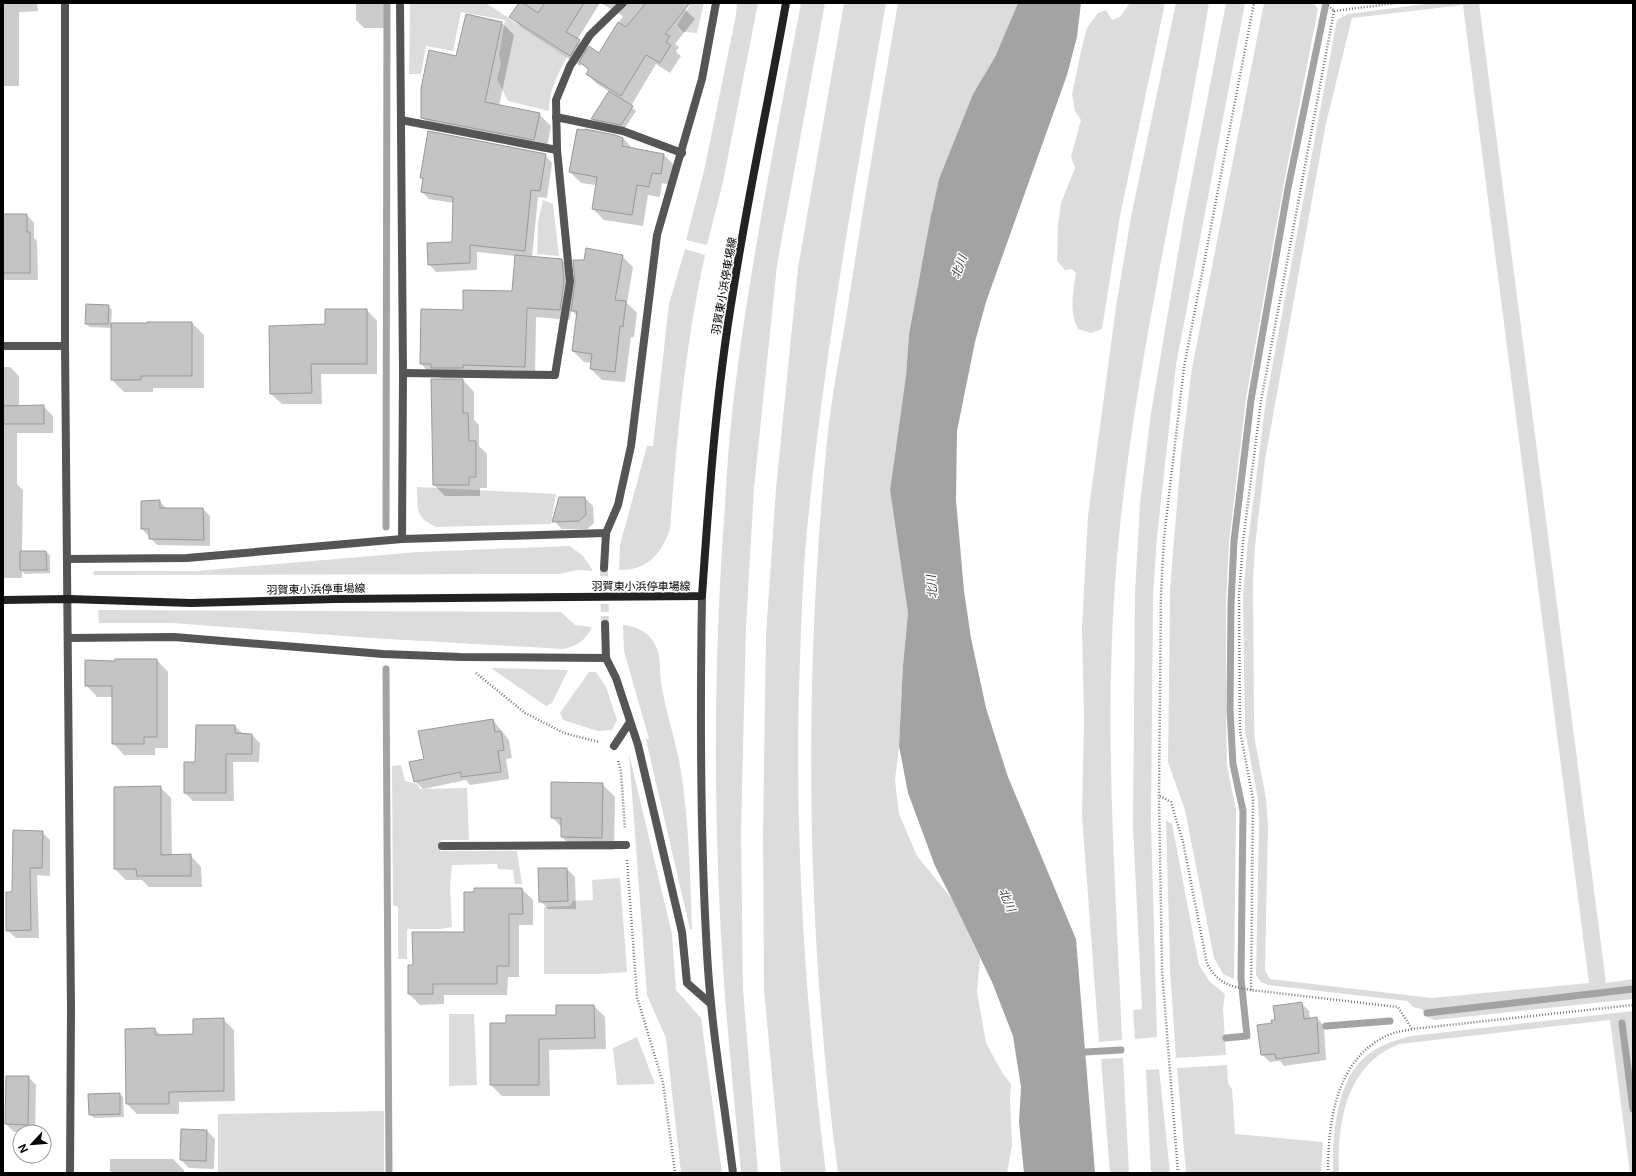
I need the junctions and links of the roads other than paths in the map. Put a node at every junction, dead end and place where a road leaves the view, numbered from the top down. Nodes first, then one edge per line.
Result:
1 (65, 3) edge
2 (400, 3) edge
3 (623, 3) edge
4 (716, 3) edge
5 (786, 3) edge
6 (556, 117) junction
7 (401, 120) junction
8 (557, 150) junction
9 (682, 153) junction
10 (3, 346) edge
11 (65, 346) junction
12 (404, 373) junction
13 (606, 533) junction
14 (402, 539) junction
15 (67, 559) junction
16 (604, 568) tunnel mouth
17 (702, 596) junction
18 (3, 600) edge
19 (69, 600) junction
20 (605, 624) tunnel mouth
21 (69, 638) junction
22 (606, 658) junction
23 (630, 722) junction
24 (614, 746) road end
25 (626, 845) road end
26 (442, 846) dead end
27 (711, 1004) junction
28 (70, 1173) edge
29 (733, 1173) edge

1 - 11 street
2 - 7 street
3 - 6 street
4 - 9 street
5 - 17 main road, 羽賀東小浜停車場線
6 - 8 street
6 - 9 street
7 - 8 street
7 - 12 street
8 - 12 street
9 - 13 street
10 - 11 street
11 - 15 street
12 - 14 street
13 - 14 street
13 - 16 street
14 - 15 street
15 - 19 street
17 - 19 main road, 羽賀東小浜停車場線
17 - 27 street
18 - 19 main road, 羽賀東小浜停車場線
19 - 21 street
20 - 22 street
21 - 22 street
21 - 28 street
22 - 23 street
23 - 24 street
23 - 27 street
25 - 26 street
27 - 29 street

